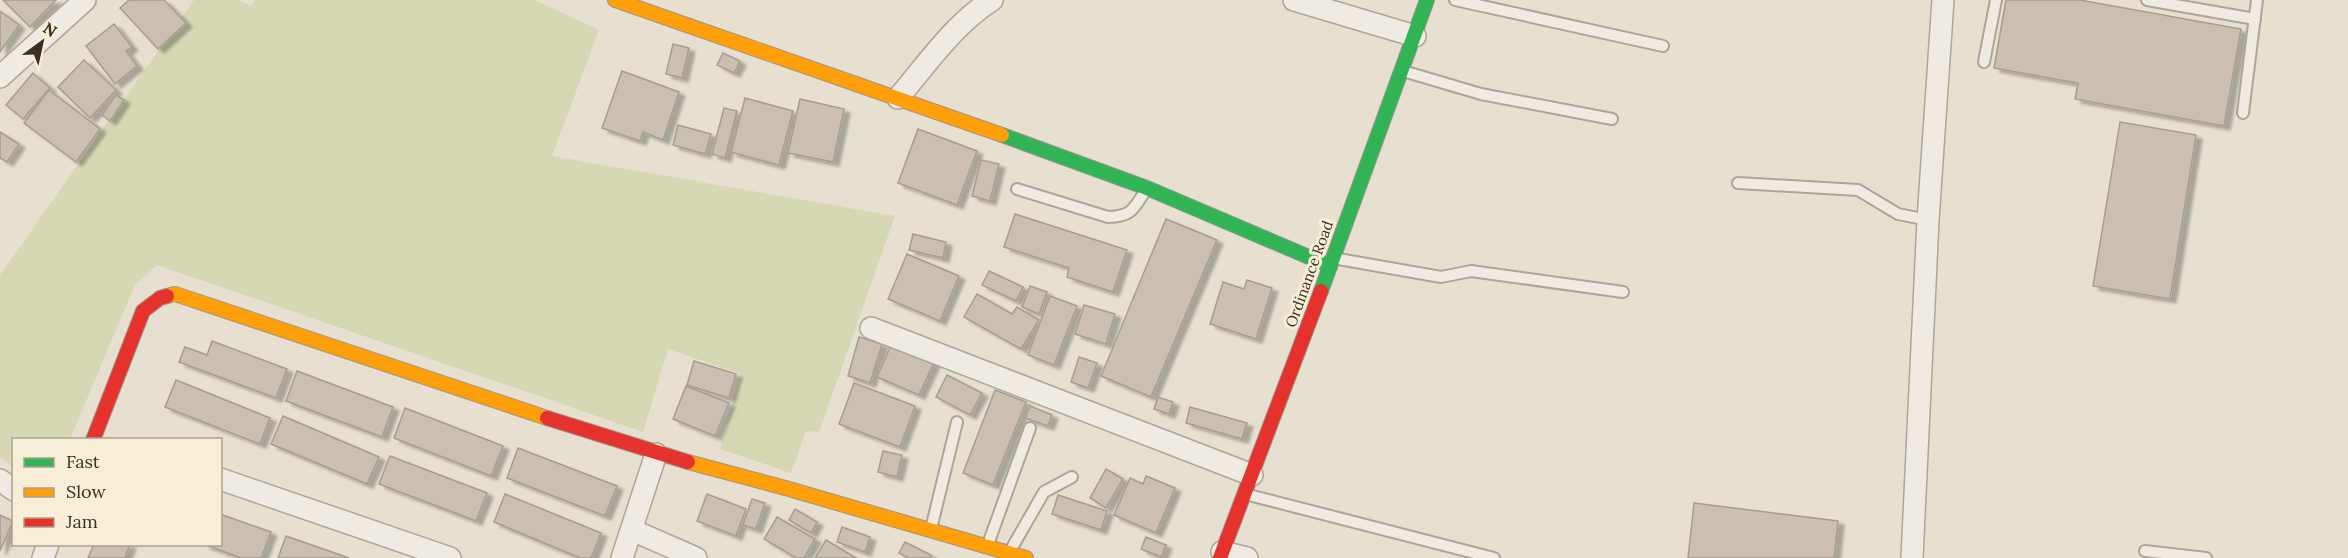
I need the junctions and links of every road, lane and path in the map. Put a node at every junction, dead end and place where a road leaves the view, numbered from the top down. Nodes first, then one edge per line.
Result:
1 (85, 0) edge
2 (615, 0) edge
3 (992, 0) edge
4 (1294, 0) edge
5 (1427, 0) edge
6 (1455, 0) edge
7 (1943, 0) edge
8 (1996, 0) edge
9 (2148, 0) edge
10 (2257, 0) edge
11 (2255, 19) junction
12 (1415, 36) junction
13 (1663, 46) dead end
14 (1983, 62) dead end
15 (1402, 71) junction
16 (0, 77) edge
17 (898, 98) junction
18 (2243, 112) dead end
19 (1611, 119) dead end
20 (1738, 183) dead end
21 (1147, 188) junction
22 (1017, 189) dead end
23 (1928, 220) junction
24 (1332, 262) junction
25 (1623, 292) dead end
26 (871, 328) dead end
27 (957, 422) dead end
28 (1030, 428) dead end
29 (100, 438) edge
30 (656, 454) junction
31 (1072, 477) dead end
32 (222, 480) edge
33 (1248, 484) junction
34 (632, 530) junction
35 (931, 531) junction
36 (987, 547) junction
37 (2145, 551) dead end
38 (1008, 553) junction
39 (1221, 555) edge
40 (450, 558) edge
41 (622, 558) edge
42 (696, 558) edge
43 (1026, 558) edge
44 (1247, 558) edge
45 (1494, 558) edge
46 (1912, 558) edge
47 (2206, 558) edge

1 - 16 street
2 - 17 street
3 - 17 street
4 - 12 street
5 - 12 street, Ordinance Road
6 - 13 lane
7 - 23 street
8 - 14 lane
9 - 11 lane
10 - 11 lane
11 - 18 lane
12 - 15 street, Ordinance Road
15 - 19 lane
15 - 24 street, Ordinance Road
17 - 21 street
20 - 23 lane
21 - 22 lane
21 - 24 street
23 - 46 street
24 - 25 lane
24 - 33 street, Ordinance Road
26 - 33 street
27 - 35 lane
28 - 36 lane
29 - 30 street
30 - 34 street
30 - 35 street
31 - 38 lane
32 - 40 street
33 - 39 street, Ordinance Road
33 - 45 lane
34 - 41 street
34 - 42 street
35 - 36 street
36 - 38 street
37 - 47 lane
38 - 43 street
39 - 44 street

